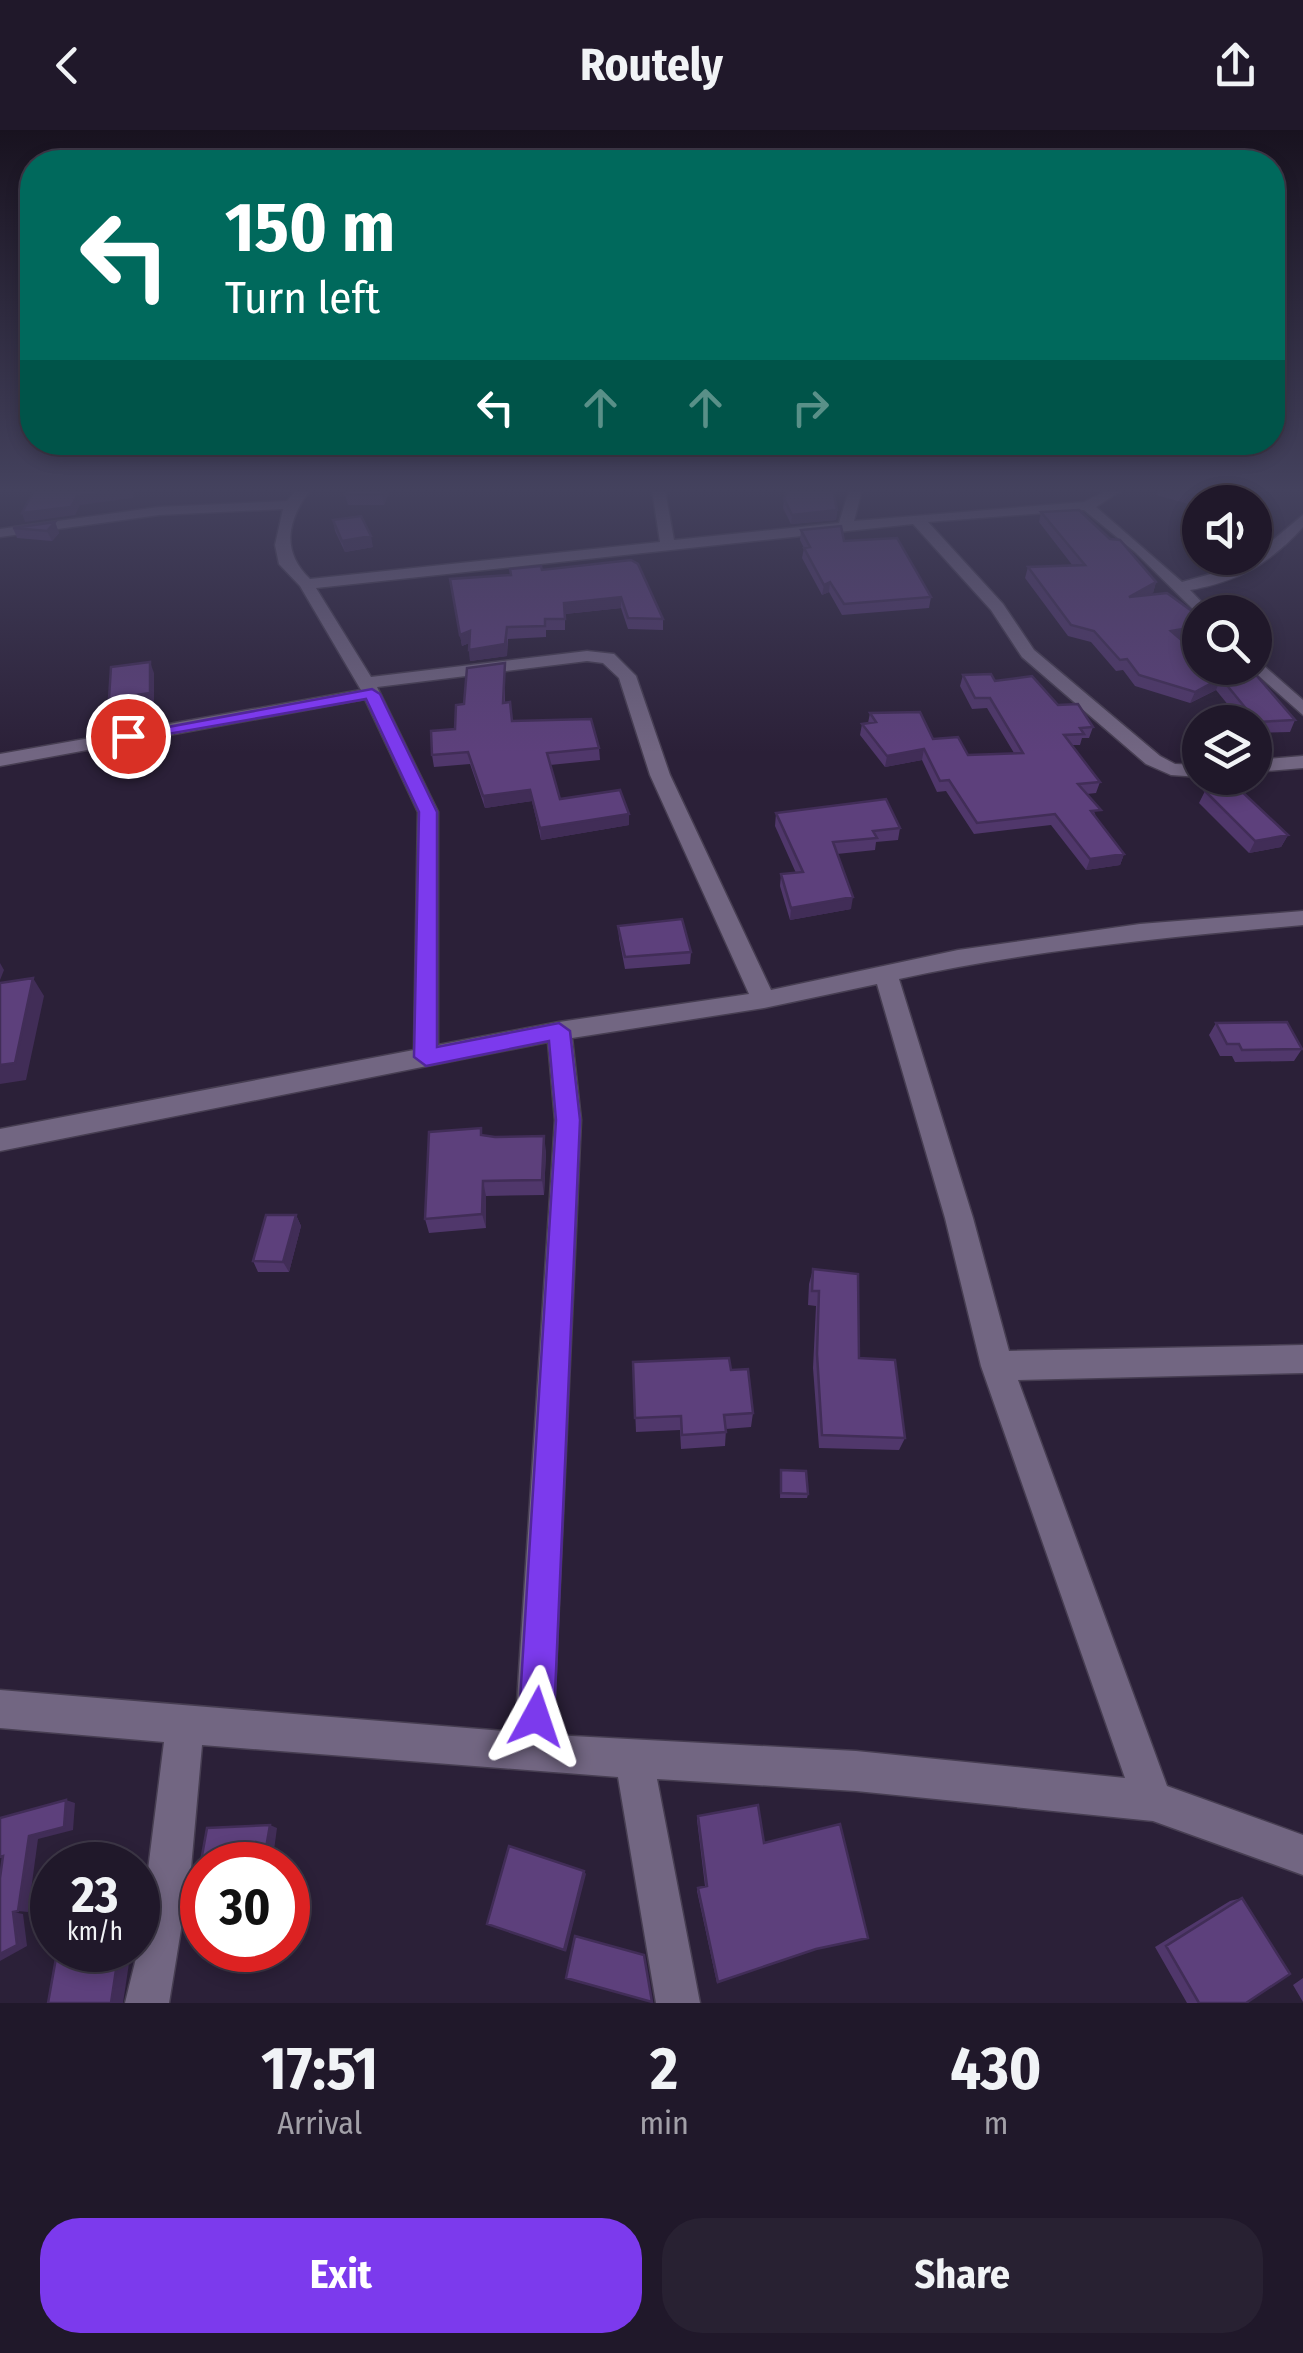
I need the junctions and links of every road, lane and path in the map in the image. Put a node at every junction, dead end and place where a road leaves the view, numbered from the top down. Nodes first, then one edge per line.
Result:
1 (299, 577) edge
2 (367, 577) edge
3 (970, 577) edge
4 (1167, 577) edge
5 (1235, 577) edge
6 (306, 584) junction
7 (1177, 588) junction
8 (1185, 595) edge
9 (1303, 679) edge
10 (1272, 680) joint
11 (369, 688) junction
12 (1303, 710) edge
13 (0, 760) edge
14 (1303, 762) edge
15 (1272, 765) edge
16 (1182, 770) edge
17 (1303, 918) edge
18 (886, 974) junction
19 (764, 1000) junction
20 (559, 1031) junction
21 (426, 1057) junction
22 (0, 1140) edge
23 (1303, 1359) edge
24 (997, 1366) junction
25 (0, 1709) edge
26 (185, 1727) junction
27 (533, 1753) junction
28 (634, 1759) junction
29 (1153, 1800) junction
30 (1303, 1855) edge
31 (148, 2003) edge
32 (678, 2003) edge

1 - 6 street
2 - 6 street
3 - 16 street
4 - 7 street
5 - 7 street
6 - 11 street
7 - 8 street
9 - 10 street
10 - 12 street
11 - 13 street
11 - 19 street
11 - 21 street
14 - 15 street
17 - 18 street
18 - 19 street
18 - 24 street
19 - 20 street
20 - 21 street
20 - 27 street
21 - 22 street
23 - 24 street
24 - 29 street
25 - 26 street
26 - 27 street
26 - 31 street
27 - 28 street
28 - 29 street
28 - 32 street
29 - 30 street

